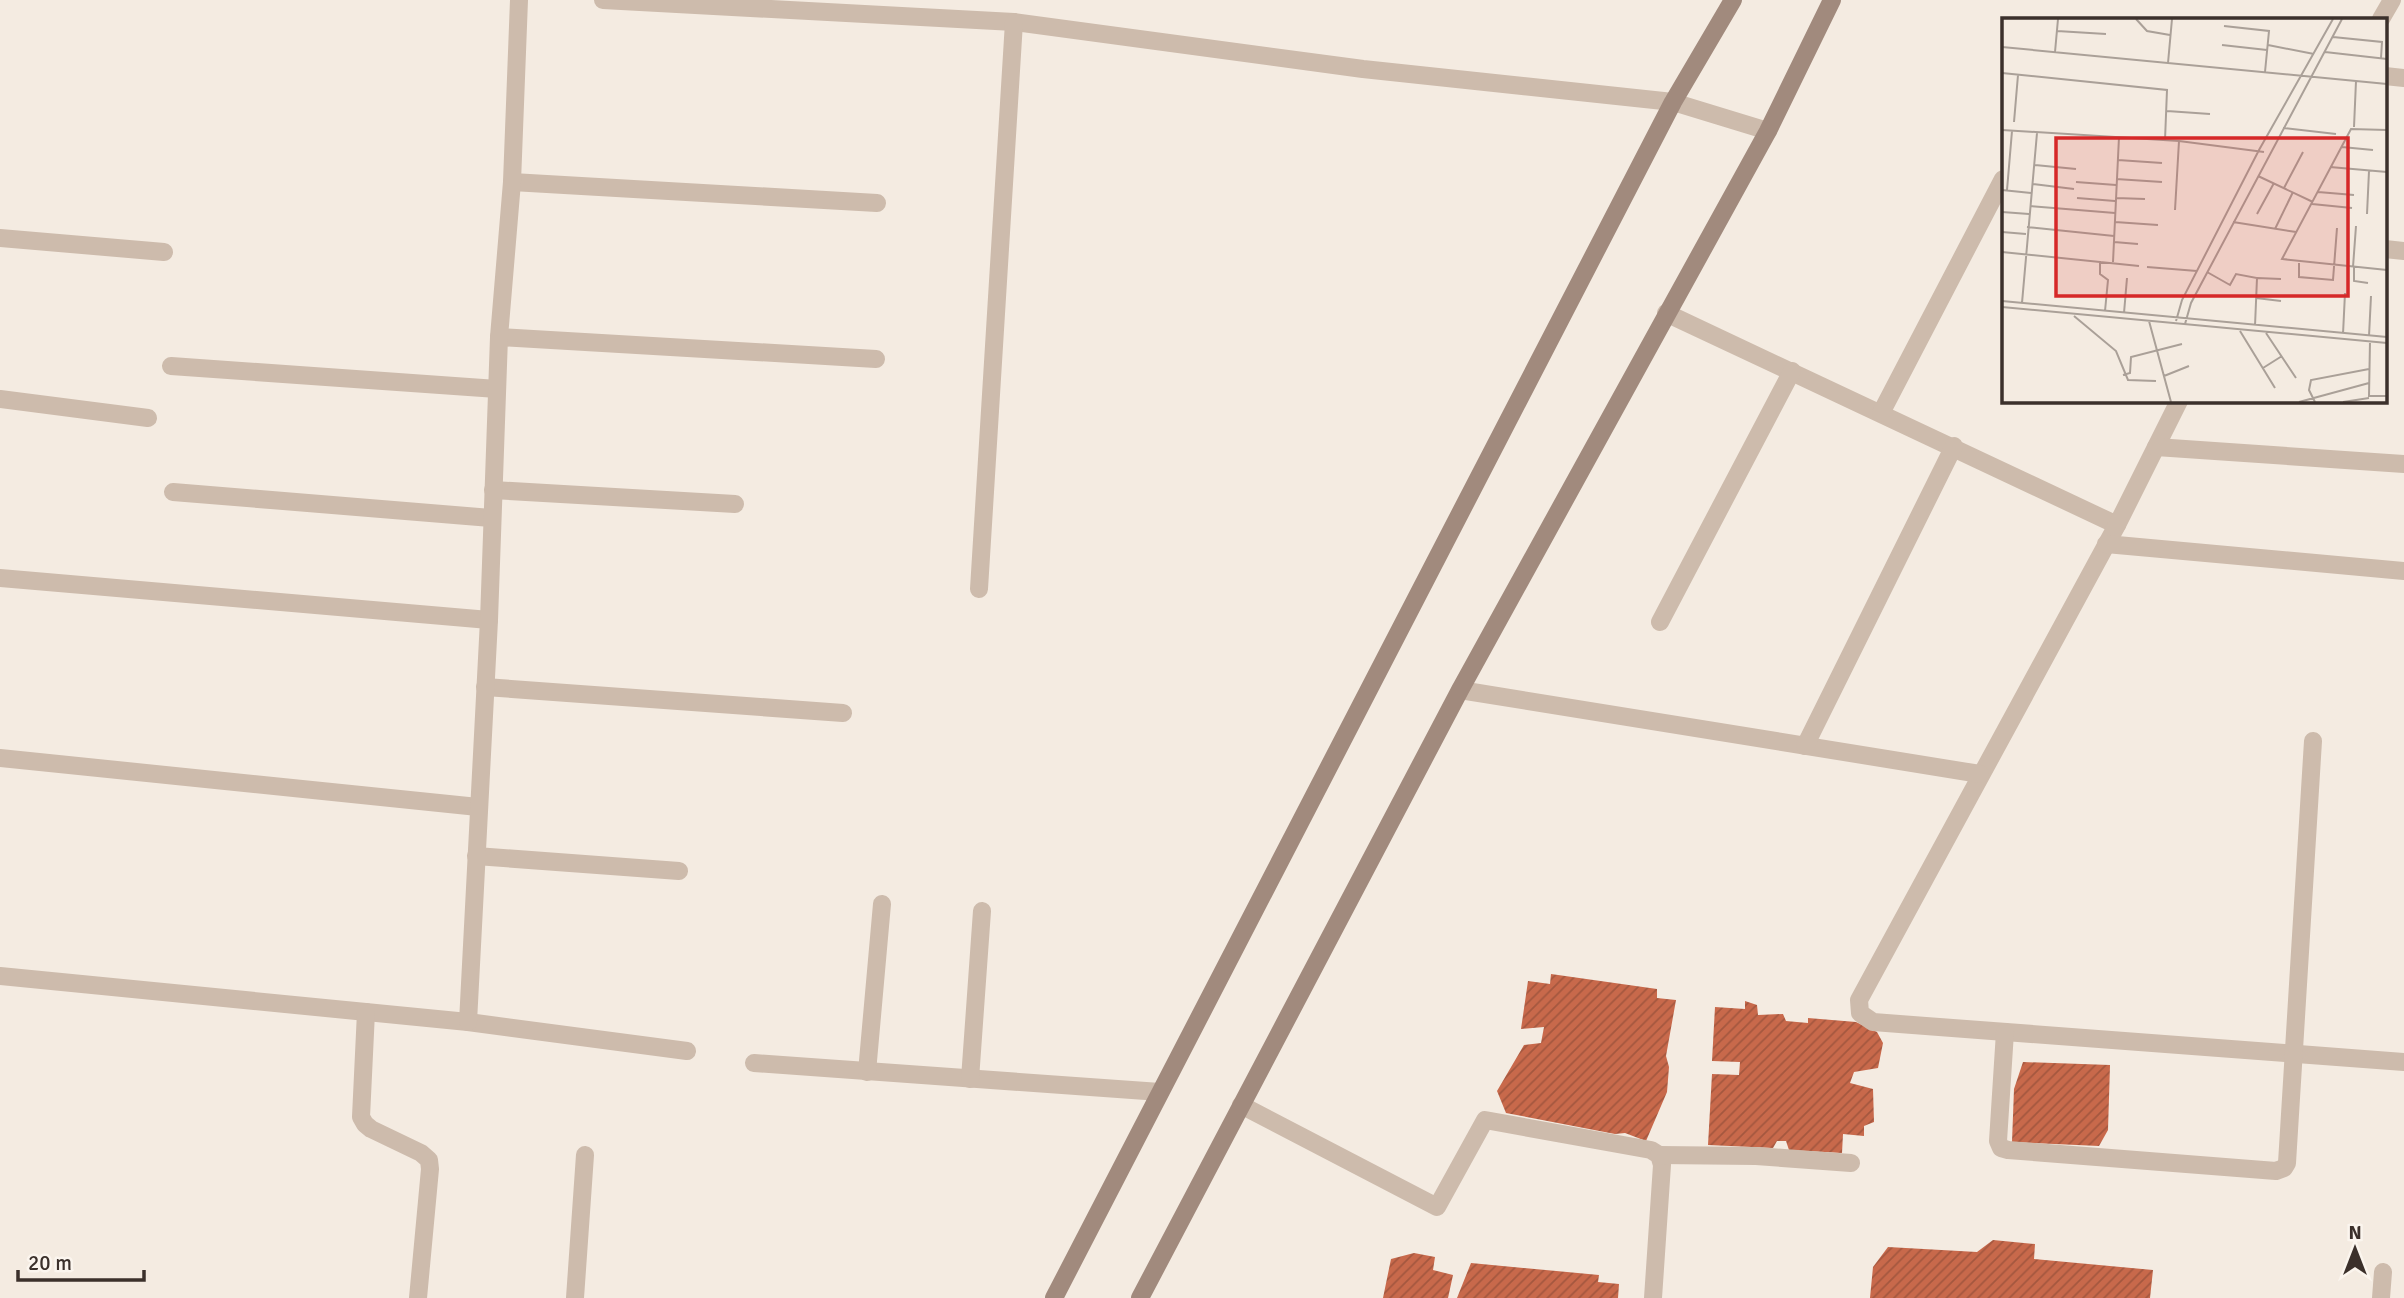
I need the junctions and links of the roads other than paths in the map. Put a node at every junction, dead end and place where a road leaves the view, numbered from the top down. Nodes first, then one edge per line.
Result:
1 (519, 0) edge
2 (603, 0) edge
3 (1733, 0) edge
4 (1832, 0) edge
5 (2392, 0) edge
6 (902, 7) edge
7 (2382, 18) edge
8 (1014, 22) junction
9 (2386, 76) edge
10 (2404, 78) edge
11 (1673, 103) junction
12 (1768, 131) junction
13 (2002, 181) edge
14 (512, 182) junction
15 (877, 203) dead end
16 (0, 238) edge
17 (2386, 249) edge
18 (2404, 251) edge
19 (164, 252) dead end
20 (1666, 313) junction
21 (499, 337) junction
22 (877, 359) dead end
23 (172, 366) dead end
24 (1792, 371) junction
25 (497, 389) junction
26 (0, 400) edge
27 (2178, 402) edge
28 (1881, 412) junction
29 (148, 418) dead end
30 (1954, 446) junction
31 (2156, 447) junction
32 (2404, 464) edge
33 (493, 490) junction
34 (173, 492) dead end
35 (736, 504) dead end
36 (491, 518) junction
37 (2118, 525) junction
38 (2106, 544) junction
39 (2404, 571) edge
40 (0, 578) edge
41 (979, 589) dead end
42 (489, 620) junction
43 (1660, 622) dead end
44 (485, 687) junction
45 (1460, 690) junction
46 (843, 713) dead end
47 (2313, 741) dead end
48 (1805, 746) junction
49 (0, 758) edge
50 (1980, 774) junction
51 (478, 807) junction
52 (476, 856) junction
53 (679, 871) dead end
54 (882, 904) dead end
55 (982, 911) dead end
56 (0, 976) edge
57 (366, 1012) junction
58 (468, 1022) junction
59 (2005, 1032) junction
60 (687, 1051) dead end
61 (2294, 1054) junction
62 (2404, 1062) edge
63 (754, 1063) dead end
64 (867, 1072) junction
65 (971, 1079) junction
66 (1160, 1092) junction
67 (1241, 1105) junction
68 (585, 1155) dead end
69 (1658, 1155) junction
70 (1851, 1163) dead end
71 (2383, 1272) dead end
72 (418, 1298) edge
73 (575, 1298) edge
74 (1054, 1298) edge
75 (1140, 1298) edge
76 (1653, 1298) edge
77 (2381, 1298) edge

1 - 14 street
2 - 6 street
3 - 11 street
4 - 12 street
5 - 7 street
6 - 8 street
8 - 11 street
8 - 41 street
9 - 10 street
11 - 12 street
11 - 66 street
12 - 20 street
13 - 28 street
14 - 15 street
14 - 21 street
16 - 19 street
17 - 18 street
20 - 24 street
20 - 45 street
21 - 22 street
21 - 25 street
23 - 25 street
24 - 28 street
24 - 43 street
25 - 33 street
26 - 29 street
27 - 31 street
28 - 30 street
30 - 37 street
30 - 48 street
31 - 32 street
31 - 37 street
33 - 35 street
33 - 36 street
34 - 36 street
36 - 42 street
37 - 38 street
38 - 39 street
38 - 50 street
40 - 42 street
42 - 44 street
44 - 46 street
44 - 51 street
45 - 48 street
45 - 67 street
47 - 61 street
48 - 50 street
49 - 51 street
50 - 59 street
51 - 52 street
52 - 53 street
52 - 58 street
54 - 64 street
55 - 65 street
56 - 57 street
57 - 58 street
57 - 72 street
58 - 60 street
59 - 61 street
59 - 61 street
61 - 62 street
63 - 64 street
64 - 65 street
65 - 66 street
66 - 74 street
67 - 69 street
67 - 75 street
68 - 73 street
69 - 70 street
69 - 76 street
71 - 77 street

